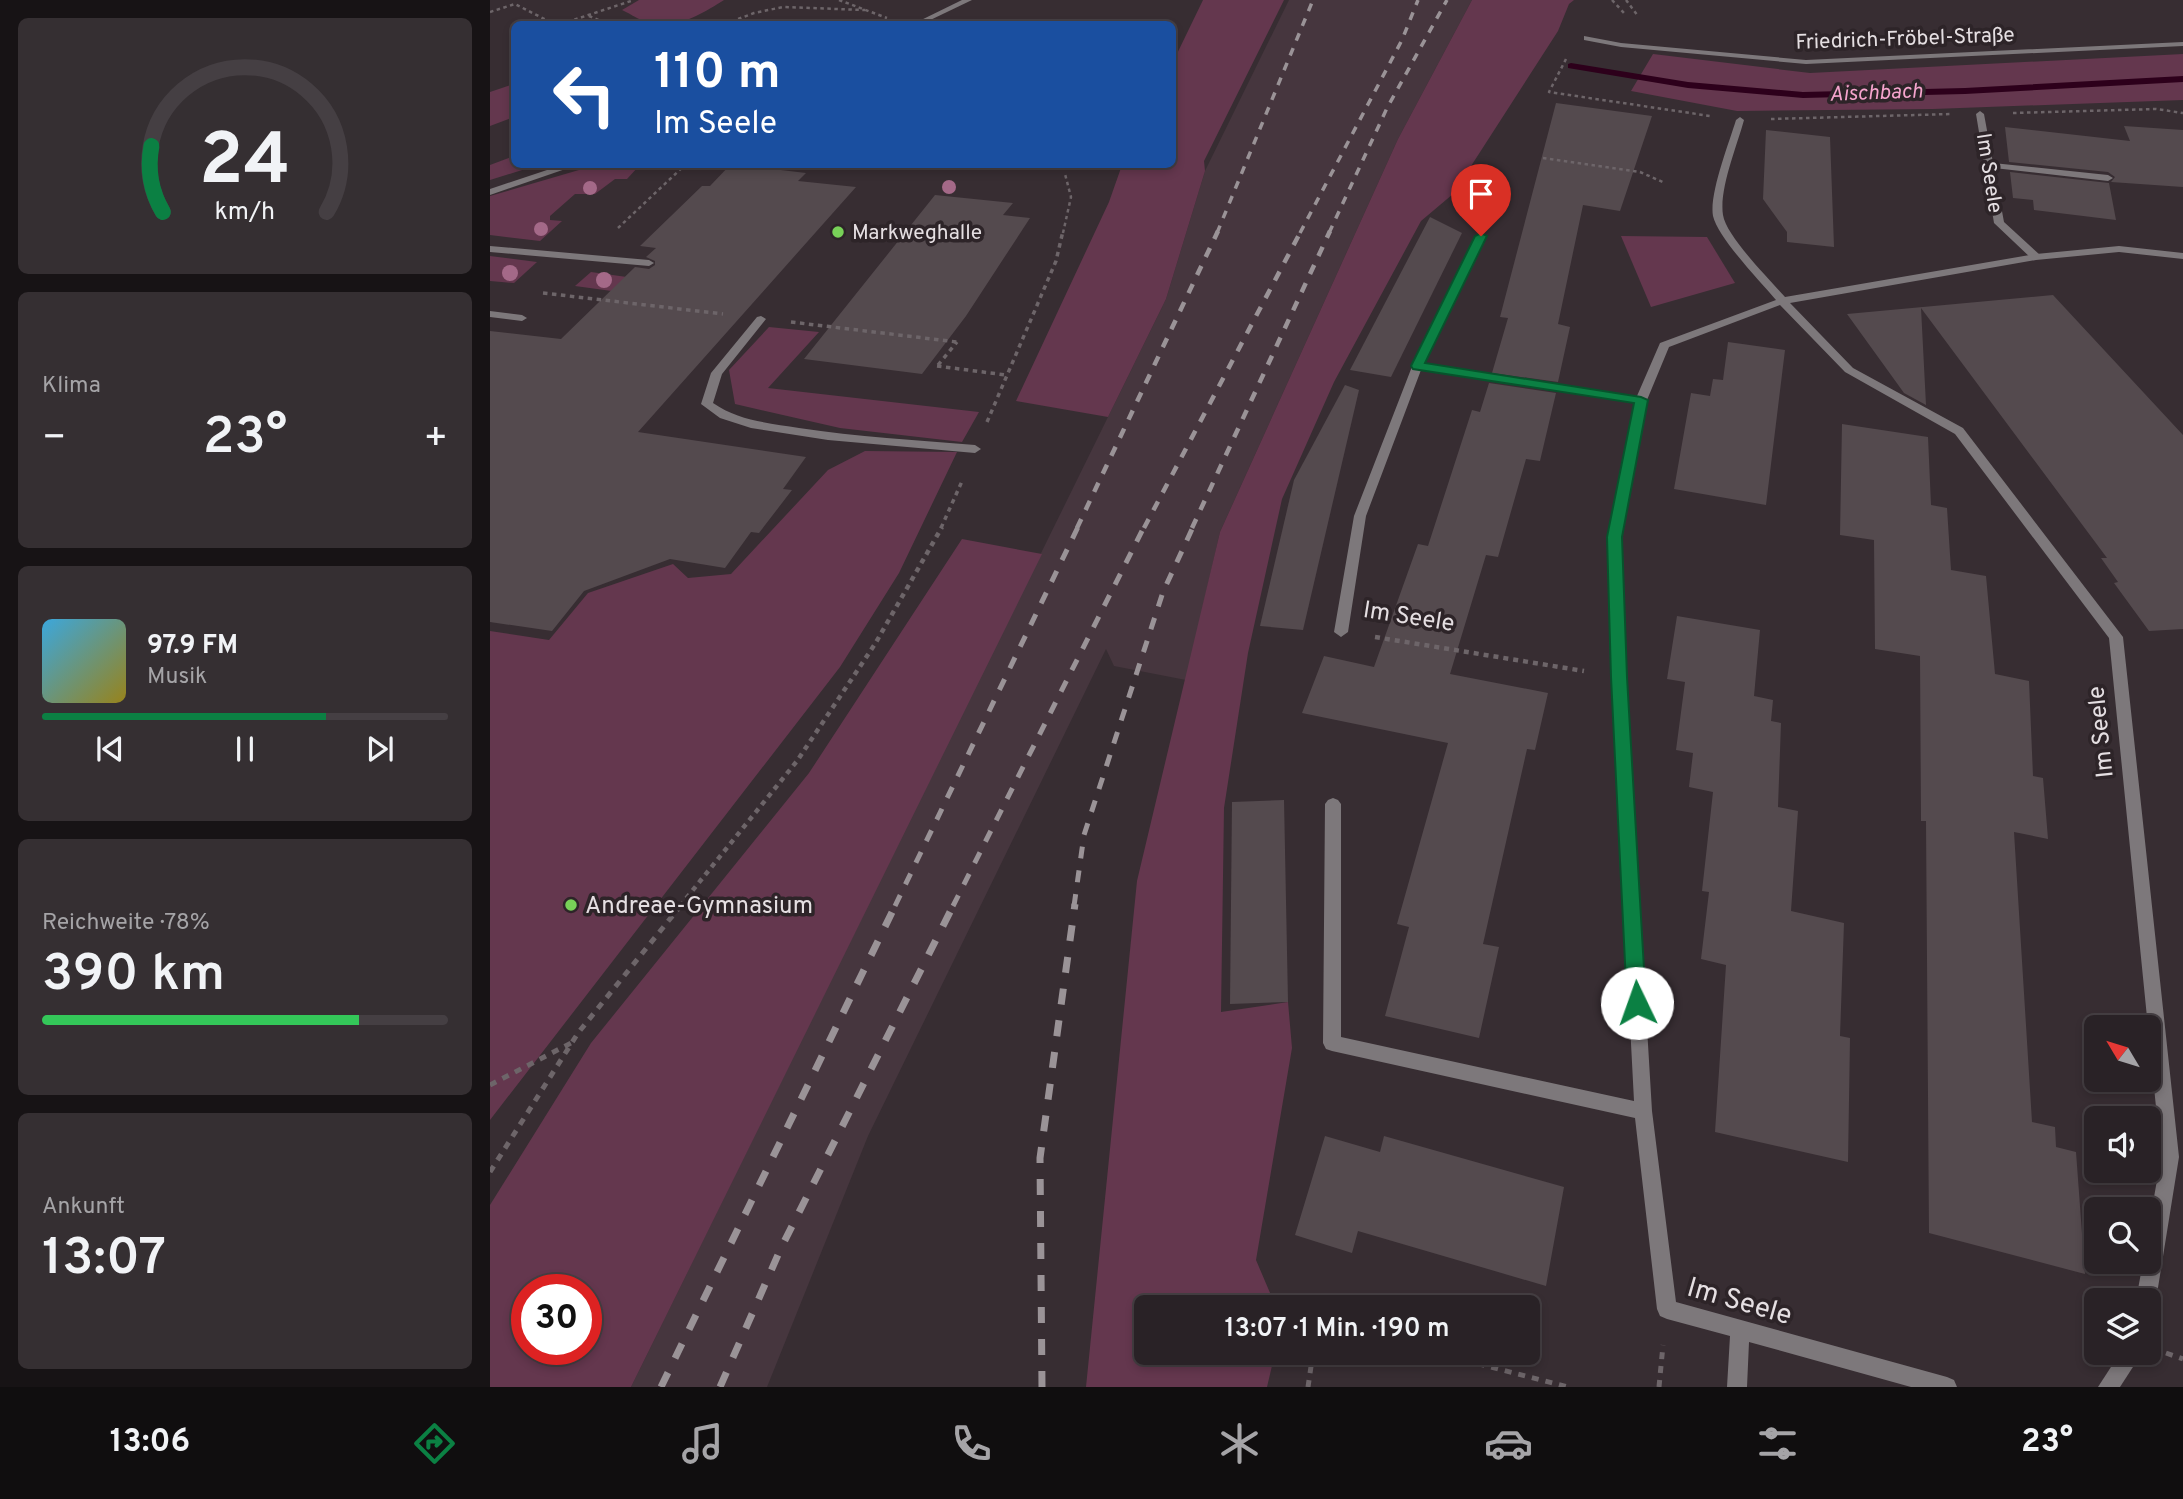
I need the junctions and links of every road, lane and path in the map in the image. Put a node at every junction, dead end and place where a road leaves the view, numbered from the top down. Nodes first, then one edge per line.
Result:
1 (634, 0) edge
2 (839, 0) edge
3 (968, 0) edge
4 (1612, 0) edge
5 (1626, 0) edge
6 (864, 10) junction
7 (490, 12) edge
8 (588, 15) junction
9 (1637, 15) dead end
10 (548, 21) edge
11 (570, 21) edge
12 (601, 21) edge
13 (733, 21) edge
14 (895, 21) dead end
15 (923, 21) edge
16 (1587, 38) junction
17 (2183, 44) edge
18 (1980, 114) dead end
19 (1740, 120) joint
20 (1543, 158) dead end
21 (1990, 165) junction
22 (564, 168) edge
23 (682, 168) edge
24 (1065, 174) dead end
25 (2108, 178) dead end
26 (1665, 183) dead end
27 (490, 192) edge
28 (621, 225) dead end
29 (1481, 236) dead end
30 (490, 249) edge
31 (2183, 256) edge
32 (2036, 257) junction
33 (649, 263) dead end
34 (543, 293) dead end
35 (1782, 300) junction
36 (631, 304) dead end
37 (490, 314) edge
38 (522, 318) dead end
39 (761, 319) dead end
40 (957, 342) dead end
41 (1417, 366) junction
42 (1006, 374) junction
43 (1641, 400) junction
44 (975, 449) junction
45 (1341, 632) joint
46 (1619, 677) junction
47 (1333, 804) dead end
48 (574, 1042) junction
49 (490, 1085) edge
50 (1643, 1111) junction
51 (490, 1172) edge
52 (2148, 1288) edge
53 (1740, 1330) junction
54 (1311, 1365) edge
55 (1483, 1365) edge
56 (2124, 1365) edge
57 (1308, 1387) edge
58 (1568, 1387) edge
59 (1737, 1387) edge
60 (1947, 1387) edge
61 (2108, 1387) edge

1 - 8 path
2 - 6 path
3 - 15 street
4 - 16 path
5 - 9 path
6 - 13 path
6 - 14 path
7 - 10 path
8 - 11 path
8 - 12 path
16 - 17 street, Friedrich-Fröbel-Straße
16 - 19 path
18 - 21 street, Im Seele
19 - 35 street
20 - 26 path
21 - 25 street
21 - 32 street, Im Seele
22 - 27 street
23 - 28 path
24 - 42 path
29 - 41 street, Im Seele
30 - 33 street
31 - 32 street, Im Seele
32 - 35 street, Im Seele
34 - 36 path
35 - 43 street, Im Seele
35 - 52 street, Im Seele
37 - 38 street
39 - 44 street
40 - 42 path
41 - 43 street
41 - 45 street, Im Seele
42 - 44 path
43 - 46 street, Im Seele
44 - 48 path
45 - 46 path, Im Seele
46 - 50 street, Im Seele
47 - 50 street
48 - 49 path
48 - 51 path
50 - 53 street, Im Seele
53 - 59 street
53 - 60 street, Im Seele
54 - 57 path
55 - 58 path
56 - 61 street

